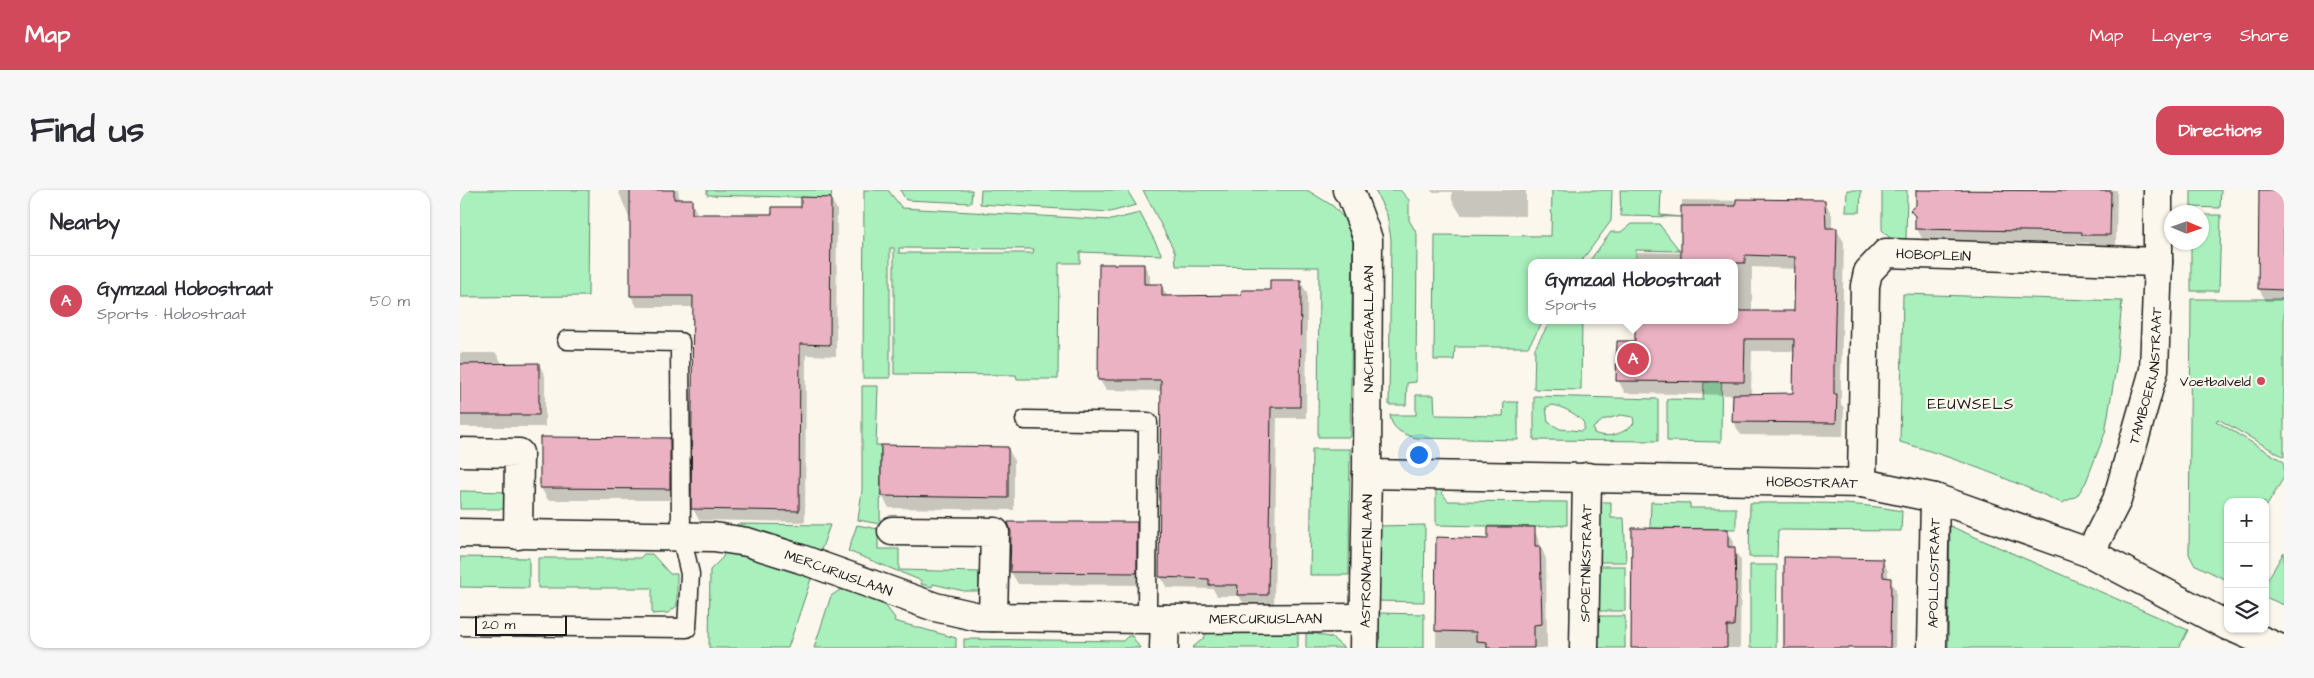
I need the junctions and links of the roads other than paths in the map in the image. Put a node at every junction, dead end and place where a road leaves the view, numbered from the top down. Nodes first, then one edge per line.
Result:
1 (1347, 190) edge
2 (2158, 190) edge
3 (2158, 262) junction
4 (567, 340) dead end
5 (1025, 420) dead end
6 (460, 452) edge
7 (1367, 474) junction
8 (1587, 478) junction
9 (1862, 483) junction
10 (1935, 498) junction
11 (892, 531) dead end
12 (460, 533) edge
13 (518, 534) junction
14 (681, 535) junction
15 (2090, 553) junction
16 (993, 617) junction
17 (1364, 618) junction
18 (1156, 619) junction
19 (2224, 624) edge
20 (460, 626) edge
21 (2245, 633) edge
22 (1164, 648) edge
23 (1364, 648) edge
24 (1584, 648) edge
25 (1932, 648) edge
26 (2279, 648) edge

1 - 7 street, NACHTEGAALLAAN
2 - 3 street, TAMBOERIJNSTRAAT
3 - 9 street, HOBOPLEIN
3 - 15 street, TAMBOERIJNSTRAAT
4 - 14 lane
5 - 18 lane
6 - 13 street
7 - 8 street, HOBOSTRAAT
7 - 17 street, ASTRONAUTENLAAN
8 - 9 street, HOBOSTRAAT
8 - 24 street, SPOETNIKSTRAAT
9 - 10 street, HOBOSTRAAT
10 - 15 street, HOBOSTRAAT
10 - 25 street, APOLLOSTRAAT
11 - 16 street
12 - 13 street, MERCURIUSLAAN
13 - 14 street, MERCURIUSLAAN
14 - 16 street, MERCURIUSLAAN
14 - 20 lane
15 - 19 street, HOBOSTRAAT
16 - 18 street, MERCURIUSLAAN
17 - 18 street, MERCURIUSLAAN
17 - 23 street, ASTRONAUTENLAAN
18 - 22 street
21 - 26 street

